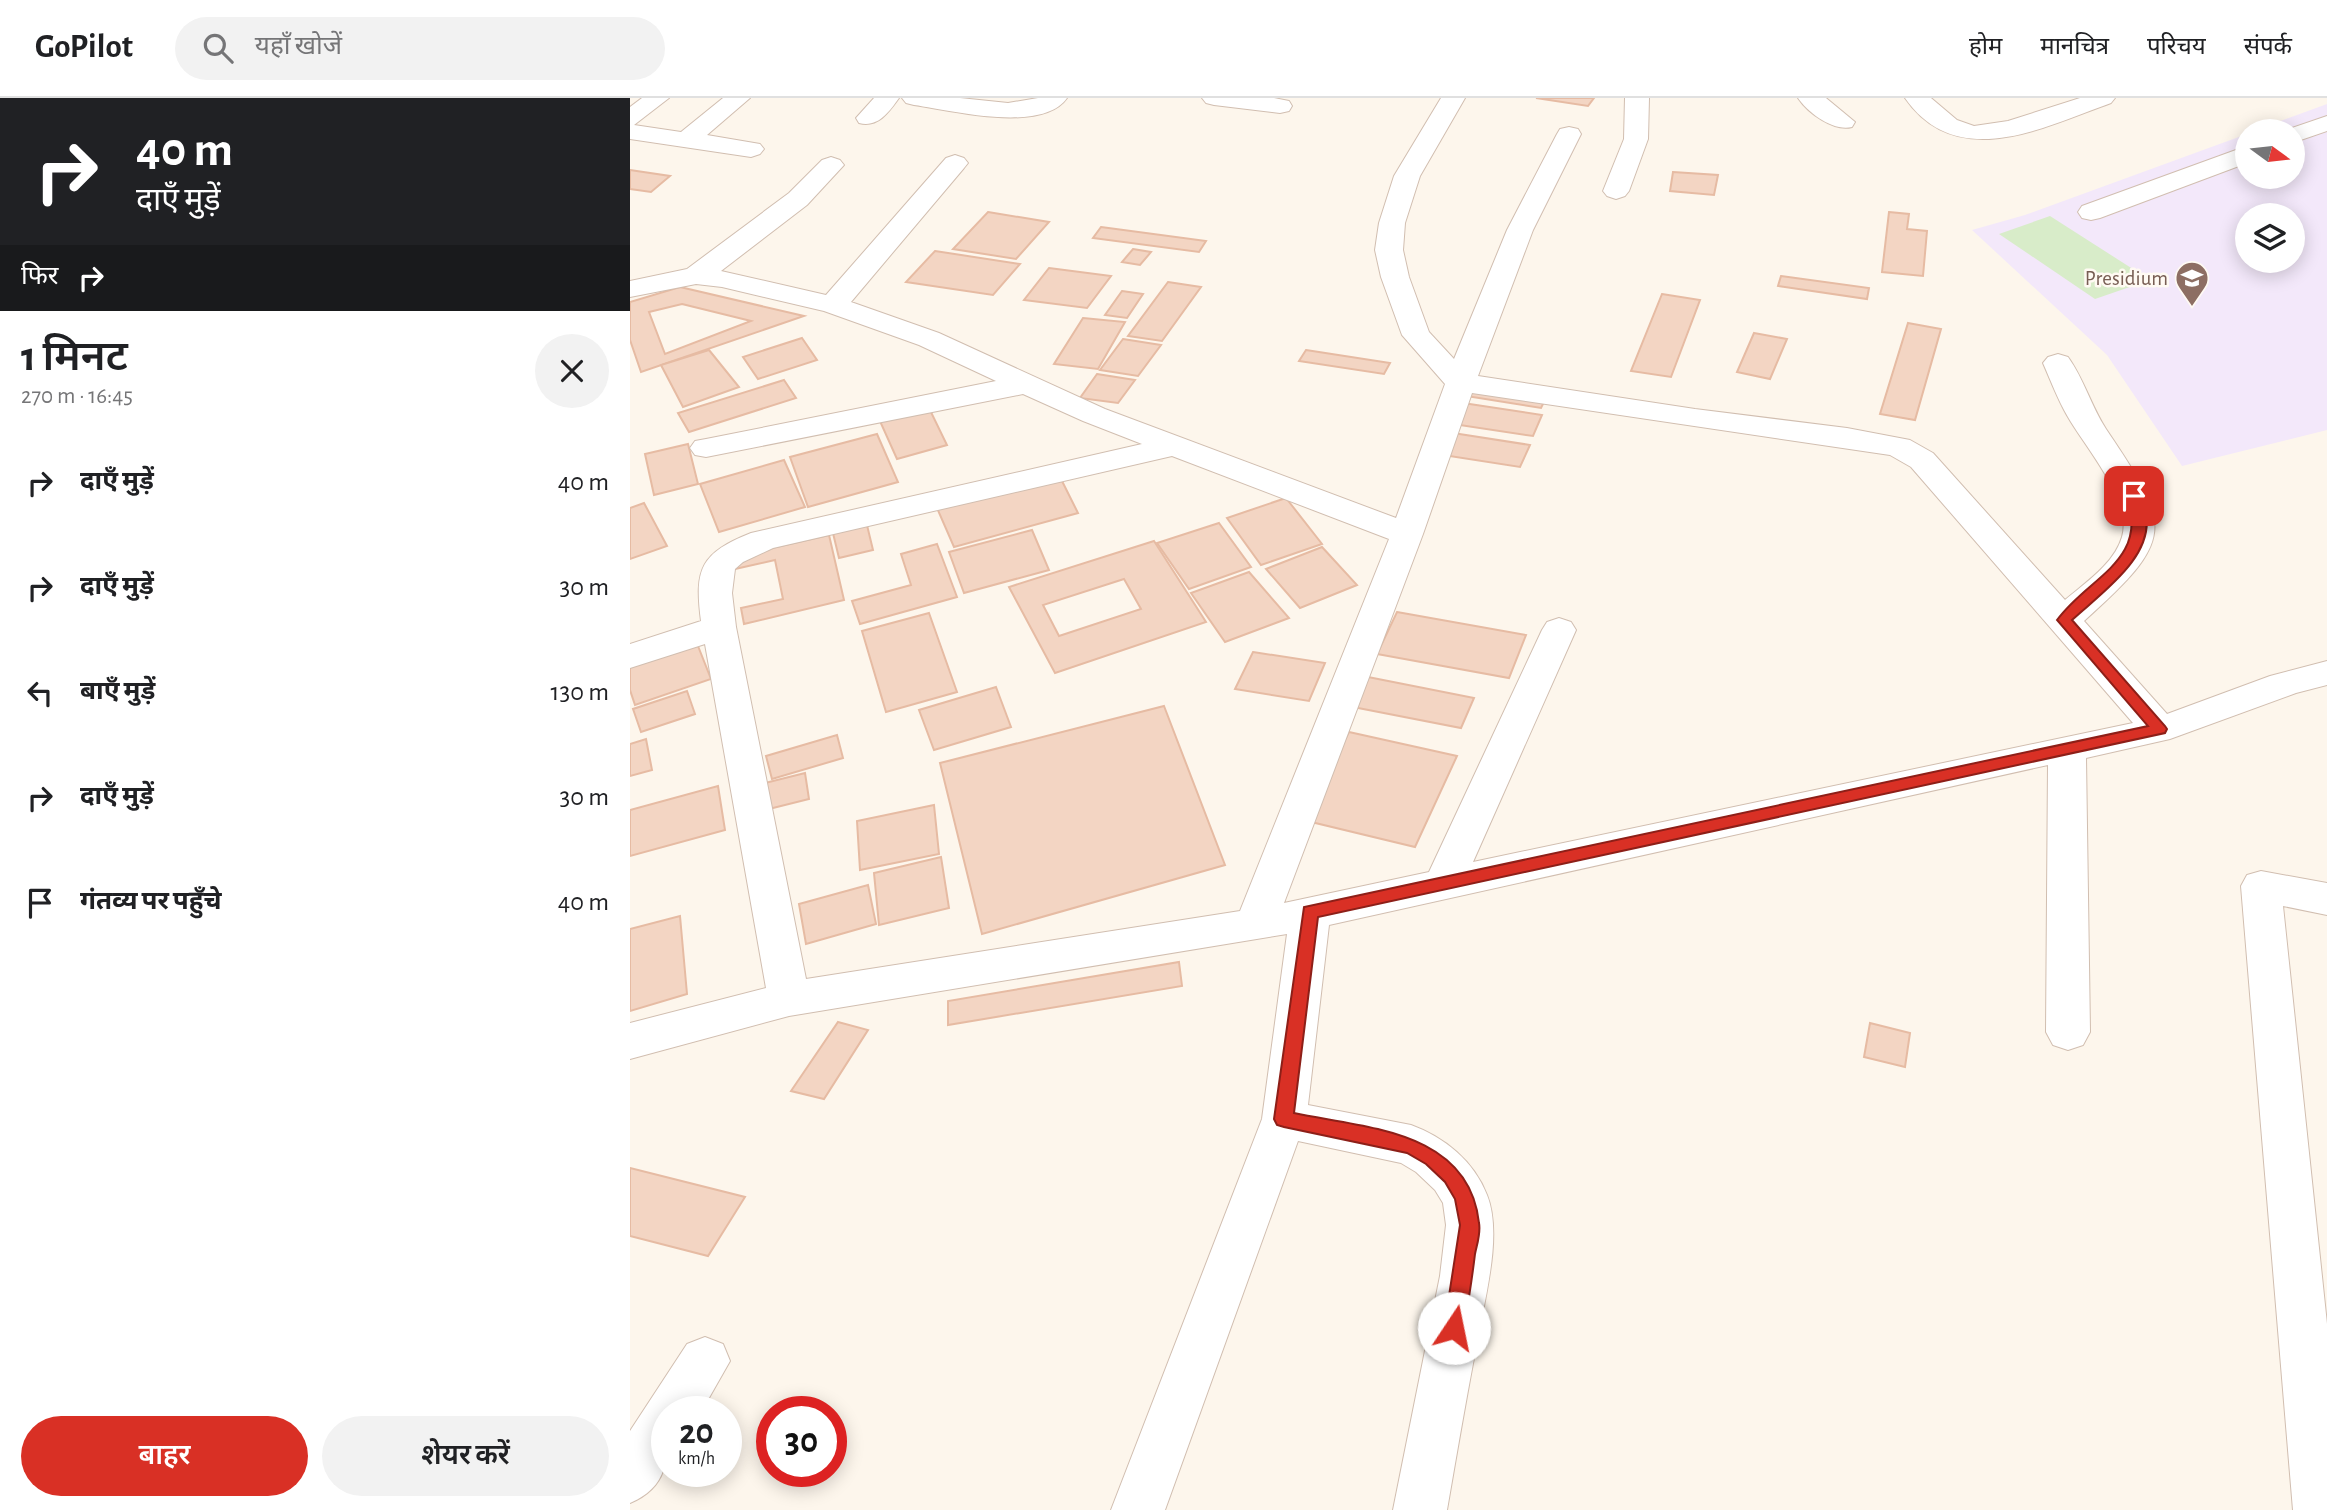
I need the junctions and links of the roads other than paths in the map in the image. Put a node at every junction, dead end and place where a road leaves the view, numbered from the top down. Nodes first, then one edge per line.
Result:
1 (657, 98) edge
2 (738, 98) edge
3 (887, 98) edge
4 (914, 98) edge
5 (1055, 98) edge
6 (1214, 98) edge
7 (1453, 98) edge
8 (1637, 98) edge
9 (1810, 98) edge
10 (1917, 98) edge
11 (2103, 98) edge
12 (1280, 106) dead end
13 (867, 118) dead end
14 (630, 119) edge
15 (1843, 122) dead end
16 (2327, 122) edge
17 (2305, 131) edge
18 (630, 132) edge
19 (1569, 134) dead end
20 (686, 140) junction
21 (751, 149) dead end
22 (2235, 158) edge
23 (955, 163) dead end
24 (831, 164) dead end
25 (1616, 191) dead end
26 (2091, 212) dead end
27 (696, 276) junction
28 (630, 289) edge
29 (833, 305) junction
30 (2058, 363) dead end
31 (1460, 382) junction
32 (1027, 384) junction
33 (1174, 446) junction
34 (706, 448) dead end
35 (1407, 534) junction
36 (2064, 620) junction
37 (719, 627) junction
38 (1559, 630) dead end
39 (630, 656) edge
40 (2327, 673) edge
41 (2159, 729) junction
42 (2067, 748) junction
43 (1443, 884) junction
44 (2327, 899) edge
45 (1310, 912) junction
46 (1255, 925) junction
47 (789, 999) junction
48 (2068, 1032) dead end
49 (630, 1041) edge
50 (1284, 1119) junction
51 (705, 1362) dead end
52 (683, 1396) edge
53 (651, 1445) edge
54 (630, 1477) edge
55 (1138, 1510) edge
56 (1420, 1510) edge
57 (2320, 1510) edge

1 - 14 street
2 - 20 street
3 - 13 street
4 - 5 street
6 - 12 street
7 - 31 street
8 - 25 street
9 - 15 street
10 - 11 street
16 - 17 street
18 - 20 street
19 - 31 street
20 - 21 street
22 - 26 street
23 - 29 street
24 - 27 street
27 - 28 street
27 - 29 street
29 - 32 street
30 - 36 street
31 - 35 street
31 - 36 street
32 - 33 street
32 - 34 street
33 - 35 street
33 - 37 street
35 - 46 street
36 - 41 street
37 - 39 street
37 - 47 street
38 - 43 street
40 - 41 street
41 - 42 street
42 - 43 street
42 - 48 street
43 - 45 street
44 - 57 street
45 - 46 street
45 - 50 street
46 - 47 street
47 - 49 street
50 - 55 street
50 - 56 street
51 - 52 street
53 - 54 street

